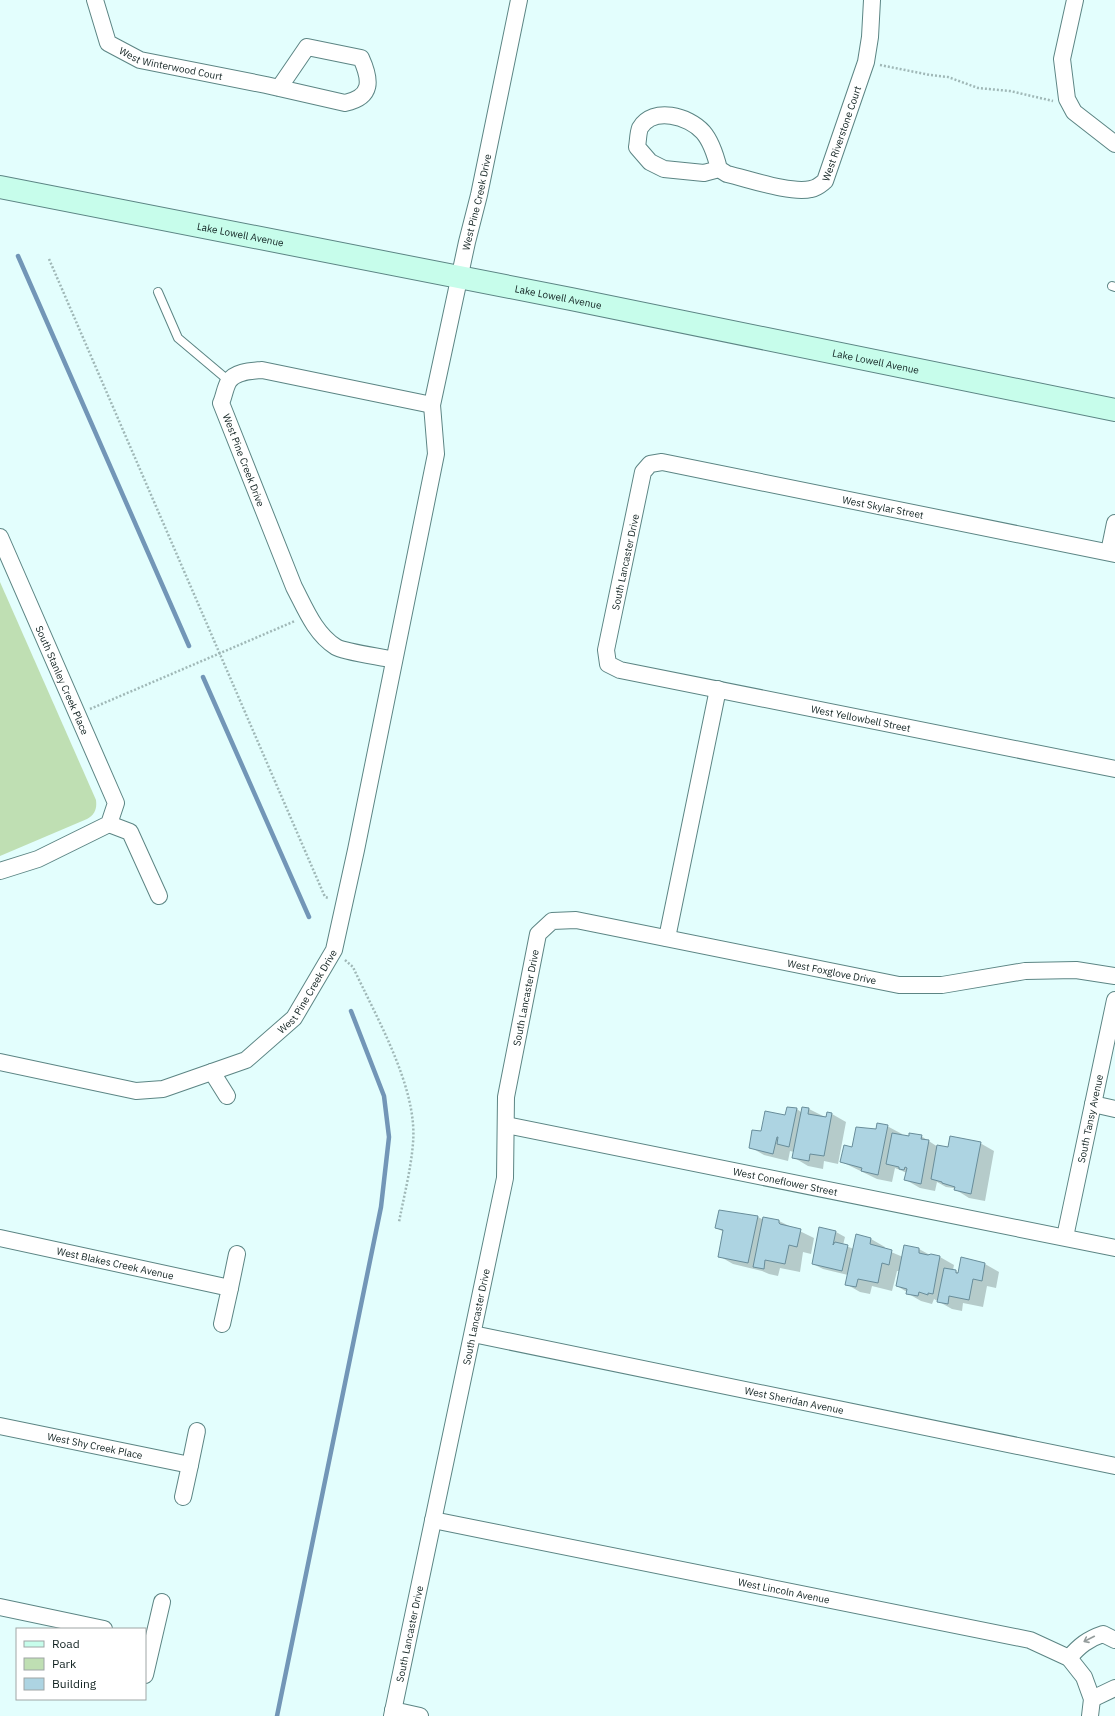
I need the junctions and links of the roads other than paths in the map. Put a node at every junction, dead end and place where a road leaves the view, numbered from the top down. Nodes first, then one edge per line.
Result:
1 (95, 0) edge
2 (519, 0) edge
3 (872, 0) edge
4 (1075, 0) edge
5 (279, 88) junction
6 (1115, 144) edge
7 (719, 169) junction
8 (0, 187) edge
9 (459, 277) junction
10 (158, 292) dead end
11 (229, 381) junction
12 (432, 405) junction
13 (1115, 410) edge
14 (650, 464) joint
15 (1115, 522) edge
16 (0, 537) edge
17 (1112, 553) edge
18 (394, 660) junction
19 (608, 664) joint
20 (718, 689) junction
21 (1115, 769) edge
22 (109, 824) junction
23 (0, 871) edge
24 (159, 896) dead end
25 (552, 921) joint
26 (667, 938) junction
27 (1115, 976) edge
28 (1115, 1000) edge
29 (0, 1062) edge
30 (212, 1072) junction
31 (227, 1096) dead end
32 (1093, 1104) junction
33 (1115, 1109) edge
34 (506, 1125) junction
35 (1065, 1237) junction
36 (0, 1238) edge
37 (1115, 1248) edge
38 (237, 1254) dead end
39 (230, 1288) junction
40 (222, 1324) dead end
41 (473, 1334) junction
42 (0, 1426) edge
43 (197, 1431) dead end
44 (190, 1466) junction
45 (1115, 1466) edge
46 (183, 1497) dead end
47 (433, 1520) junction
48 (162, 1602) dead end
49 (0, 1607) edge
50 (99, 1628) edge
51 (149, 1639) edge
52 (1115, 1640) edge
53 (1069, 1658) junction
54 (146, 1666) edge
55 (1115, 1688) edge
56 (1092, 1699) junction
57 (392, 1713) edge
58 (420, 1716) edge
59 (1090, 1716) edge

1 - 5 street, West Winterwood Court
2 - 9 street, West Pine Creek Drive
3 - 7 street, West Riverstone Court
4 - 6 street
5 - 5 street, West Winterwood Court
7 - 7 street
8 - 9 main road, Lake Lowell Avenue
9 - 12 street, West Pine Creek Drive
9 - 13 main road, Lake Lowell Avenue
10 - 11 lane
11 - 12 street
11 - 18 street, West Pine Creek Drive
12 - 18 street, West Pine Creek Drive
14 - 17 street, West Skylar Street
14 - 19 street, South Lancaster Drive
15 - 17 street
16 - 22 street, South Stanley Creek Place
18 - 30 street, West Pine Creek Drive
19 - 20 street, West Yellowbell Street
20 - 21 street, West Yellowbell Street
20 - 26 street
22 - 23 street
22 - 24 street
25 - 26 street, West Foxglove Drive
25 - 34 street, South Lancaster Drive
26 - 27 street, West Foxglove Drive
28 - 32 street, South Tansy Avenue
29 - 30 street, West Pine Creek Drive
30 - 31 street
32 - 33 street
32 - 35 street, South Tansy Avenue
34 - 35 street, West Coneflower Street
34 - 41 street, South Lancaster Drive
35 - 37 street, West Coneflower Street
36 - 39 street, West Blakes Creek Avenue
38 - 39 street
39 - 40 street
41 - 45 street, West Sheridan Avenue
41 - 47 street, South Lancaster Drive
42 - 44 street, West Shy Creek Place
43 - 44 street
44 - 46 street
47 - 53 street, West Lincoln Avenue
47 - 57 street, South Lancaster Drive
48 - 51 street
49 - 50 street
51 - 54 street
52 -> 53 street
53 - 56 street, West Lincoln Avenue
55 - 56 street
56 - 59 street, West Lincoln Avenue
57 - 58 street

